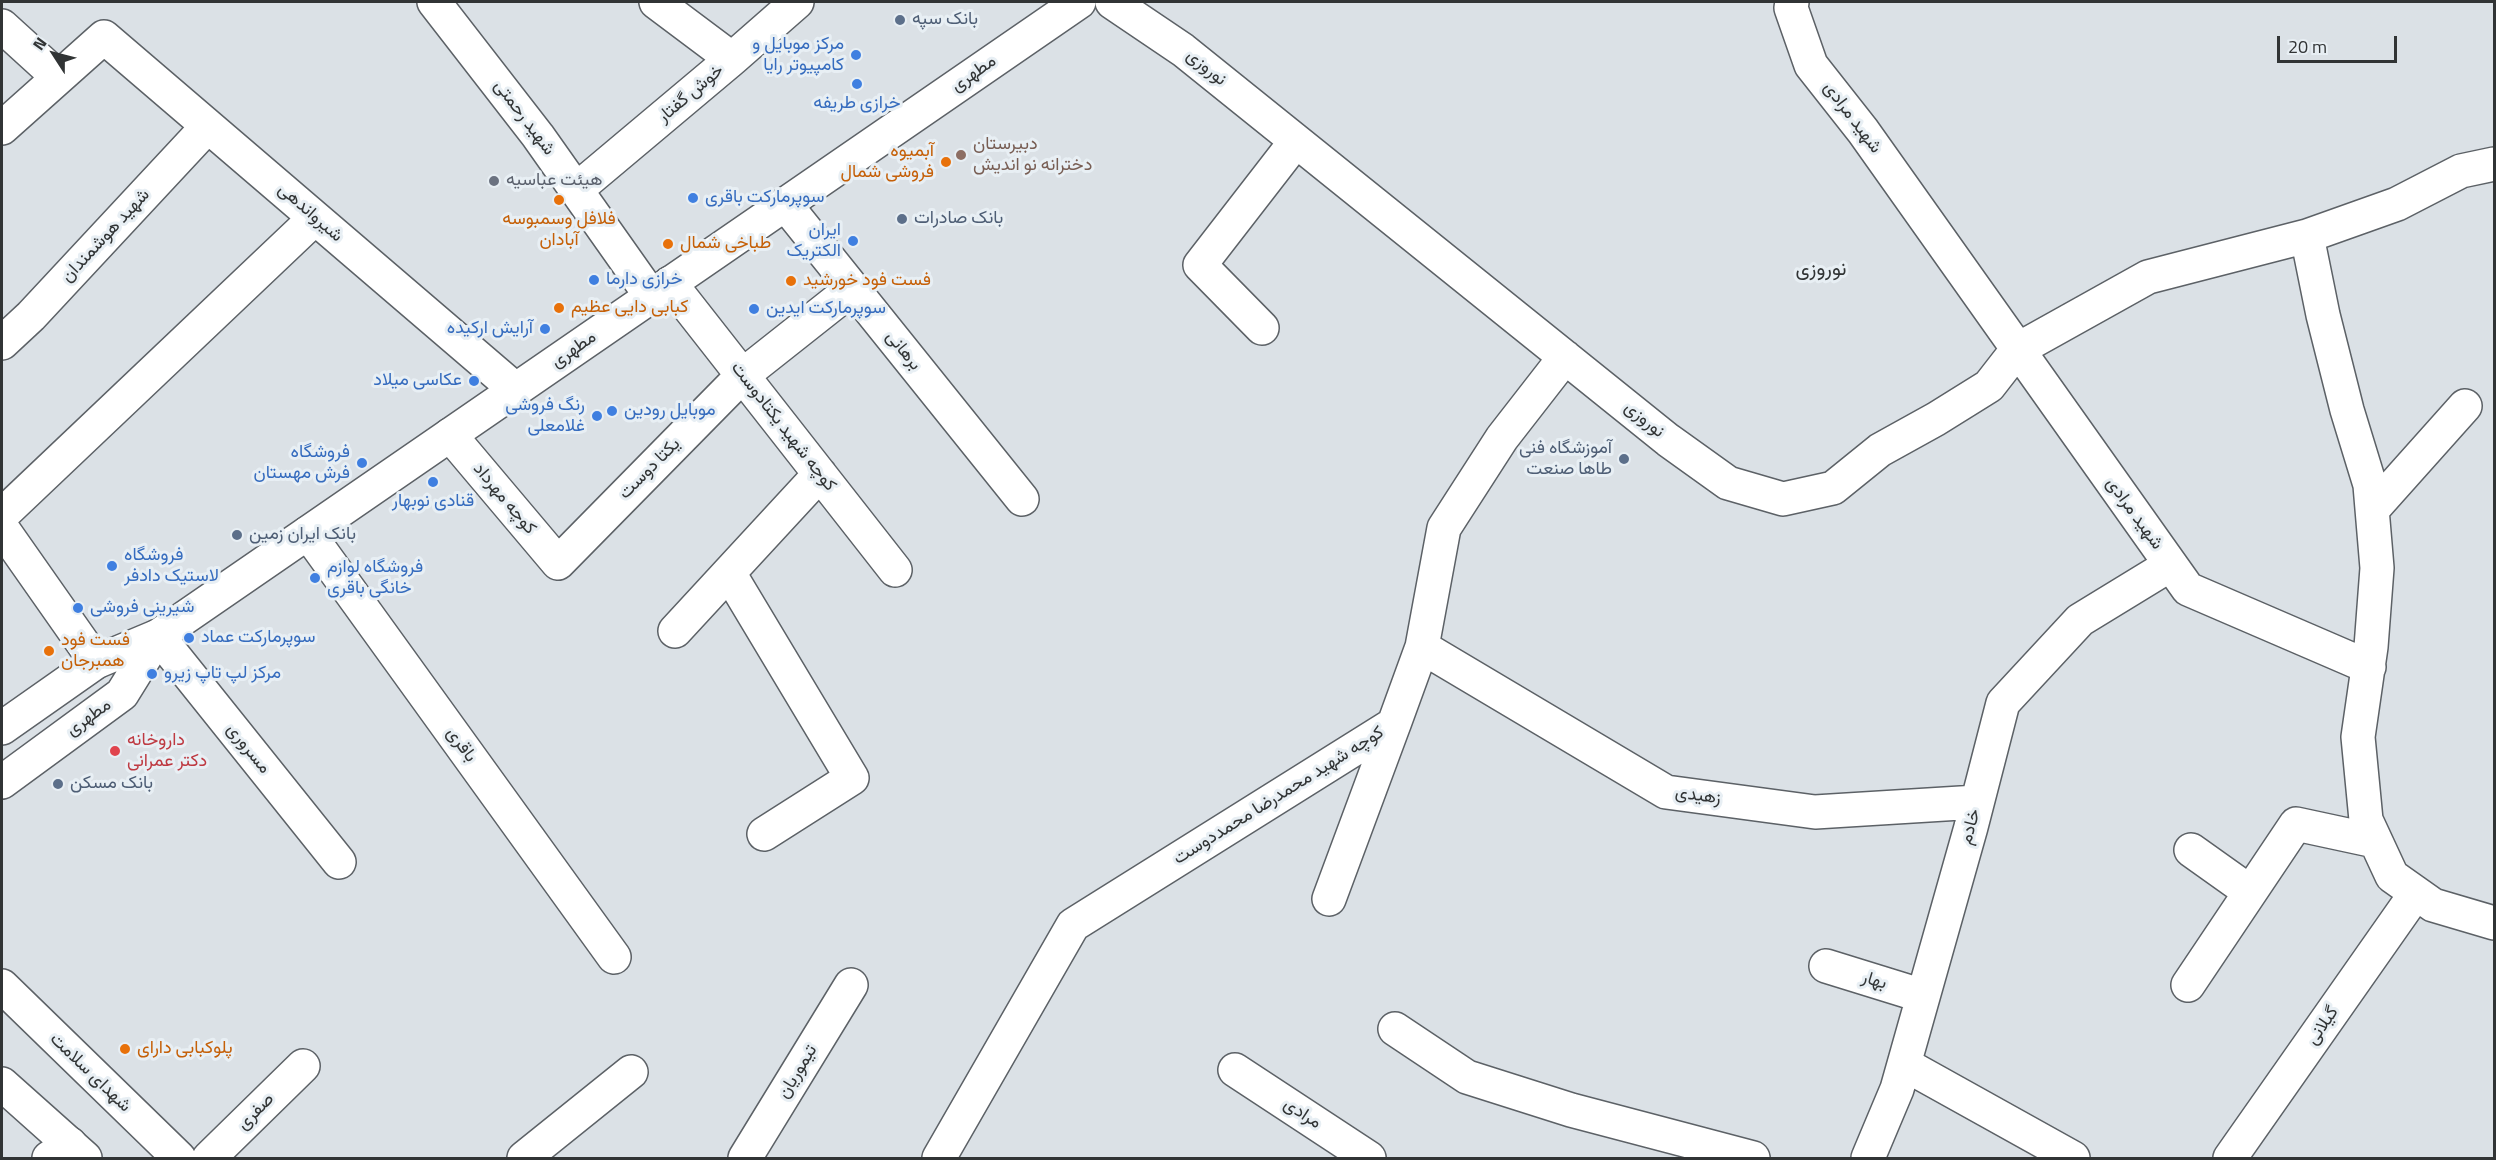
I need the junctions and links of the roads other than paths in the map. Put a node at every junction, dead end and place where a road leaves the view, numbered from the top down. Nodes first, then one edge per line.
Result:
1 (434, 2) edge
2 (656, 2) edge
3 (797, 2) edge
4 (1079, 2) edge
5 (1112, 2) edge
6 (1792, 2) edge
7 (2, 26) edge
8 (732, 59) junction
9 (58, 77) junction
10 (208, 126) junction
11 (2, 128) edge
12 (1296, 141) junction
13 (2494, 164) edge
14 (576, 190) junction
15 (785, 204) junction
16 (315, 218) junction
17 (2307, 236) junction
18 (853, 288) junction
19 (661, 290) junction
20 (1262, 328) dead end
21 (2, 343) edge
22 (2017, 350) junction
23 (1565, 357) junction
24 (743, 375) junction
25 (516, 390) junction
26 (2465, 406) dead end
27 (450, 435) junction
28 (820, 474) junction
29 (1022, 499) dead end
30 (2373, 509) junction
31 (2, 515) edge
32 (2, 528) edge
33 (308, 533) junction
34 (558, 563) joint
35 (2170, 565) junction
36 (895, 570) dead end
37 (729, 573) junction
38 (675, 631) dead end
39 (158, 636) junction
40 (1422, 647) junction
41 (96, 662) junction
42 (2368, 667) junction
43 (1394, 724) junction
44 (2, 728) edge
45 (2, 782) edge
46 (1977, 802) junction
47 (764, 834) dead end
48 (2375, 841) junction
49 (2191, 850) dead end
50 (339, 862) dead end
51 (2250, 892) junction
52 (2416, 893) junction
53 (1329, 899) dead end
54 (2494, 923) edge
55 (614, 957) dead end
56 (1826, 966) dead end
57 (850, 985) dead end
58 (2188, 985) dead end
59 (2, 986) edge
60 (1923, 996) junction
61 (1395, 1029) dead end
62 (1904, 1064) junction
63 (303, 1066) dead end
64 (1235, 1070) dead end
65 (631, 1072) dead end
66 (2, 1084) edge
67 (68, 1154) edge
68 (179, 1158) edge
69 (209, 1158) edge
70 (524, 1158) edge
71 (745, 1158) edge
72 (939, 1158) edge
73 (1369, 1158) edge
74 (1753, 1158) edge
75 (1868, 1158) edge
76 (2073, 1158) edge
77 (2230, 1158) edge

1 - 14 street, شهید رحمتی
2 - 8 street, خوش گفتار
3 - 8 street
4 - 15 street, مطهری
5 - 12 street, نوروزی
6 - 22 street, شهید مرادی
7 - 9 street
8 - 14 street, خوش گفتار
9 - 10 street, شیرواندهی
9 - 11 street
10 - 16 street, شیرواندهی
10 - 21 street, شهید هوشمندان
12 - 20 street
12 - 23 street, نوروزی
13 - 17 street
14 - 19 street, شهید رحمتی
15 - 18 street, برهانی
15 - 19 street, مطهری
16 - 25 street, شیرواندهی
16 - 31 street
17 - 22 street
17 - 30 street
18 - 24 street, یکتا دوست
18 - 29 street, برهانی
19 - 24 street, کوچه شهید یکتادوست
19 - 25 street, مطهری
22 - 23 street, نوروزی
22 - 35 street, شهید مرادی
23 - 40 street, کوچه شهید محمدرضا محمددوست
24 - 28 street, کوچه شهید یکتادوست
24 - 34 street, یکتا دوست
25 - 27 street, مطهری
26 - 30 street
27 - 33 street, مطهری
27 - 34 street, کوچه مهرداد
28 - 36 street, کوچه شهید یکتادوست
28 - 37 street
30 - 42 street
32 - 41 street
33 - 39 street, مطهری
33 - 55 street, باقری
35 - 42 street, شهید مرادی
35 - 46 street, خادم
37 - 38 street
37 - 47 street
39 - 41 street, مطهری
39 - 45 street, مطهری
39 - 50 street, مسروری
40 - 43 street, کوچه شهید محمدرضا محمددوست
40 - 46 street, زهیدی
41 - 44 street, مطهری
42 - 48 street
43 - 53 street
43 - 72 street, کوچه شهید محمدرضا محمددوست
46 - 60 street, خادم
48 - 51 street
48 - 52 street
49 - 51 street
51 - 58 street
52 - 54 street
52 - 77 street, گیلانی
56 - 60 street, بهار
57 - 71 street, تیموریان
59 - 68 street, شهدای سلامت
60 - 62 street, خادم
61 - 74 street
62 - 75 street, خادم
62 - 76 street
63 - 69 street, صفری
64 - 73 street, مرادی
65 - 70 street
66 - 67 street

